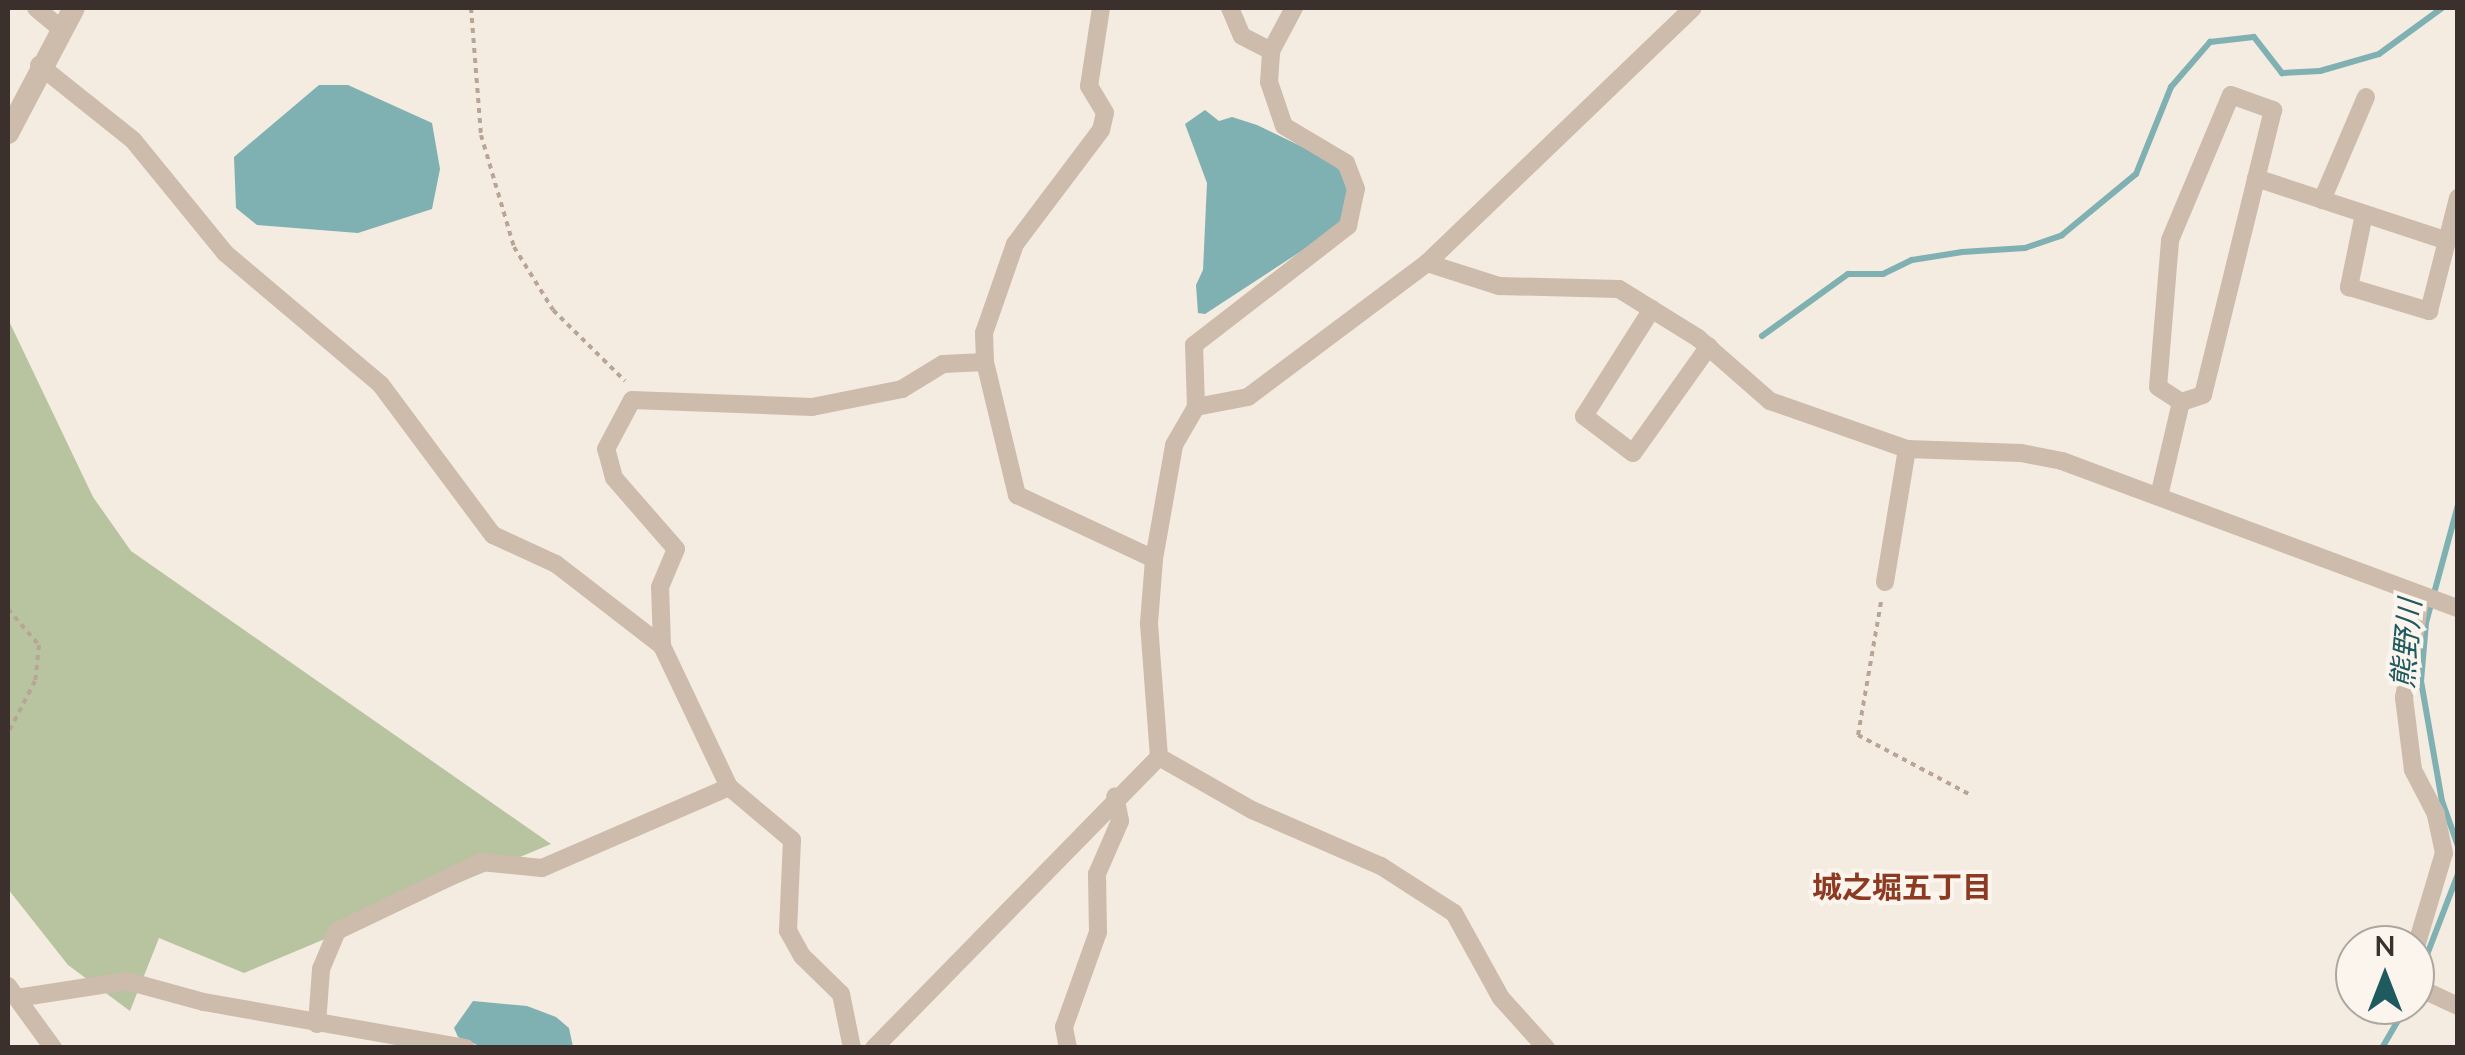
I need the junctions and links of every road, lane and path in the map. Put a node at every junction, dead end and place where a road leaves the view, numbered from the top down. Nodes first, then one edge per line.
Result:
1 (36, 8) edge
2 (74, 8) edge
3 (471, 8) edge
4 (1101, 8) edge
5 (1230, 8) edge
6 (1294, 8) edge
7 (1694, 8) edge
8 (60, 28) junction
9 (1271, 51) junction
10 (40, 65) junction
11 (2366, 97) dead end
12 (8, 133) edge
13 (2256, 178) junction
14 (2458, 198) edge
15 (2322, 200) junction
16 (2364, 214) junction
17 (2448, 242) junction
18 (1427, 263) junction
19 (1652, 309) junction
20 (1708, 346) junction
21 (985, 362) junction
22 (632, 400) junction
23 (2181, 402) junction
24 (1196, 406) junction
25 (1907, 449) junction
26 (2159, 496) junction
27 (1154, 559) junction
28 (1885, 582) joint
29 (2421, 595) junction
30 (2458, 608) edge
31 (8, 609) edge
32 (662, 646) junction
33 (8, 732) edge
34 (1159, 756) junction
35 (728, 787) junction
36 (1969, 794) dead end
37 (1115, 796) junction
38 (2422, 925) edge
39 (12, 992) edge
40 (2435, 995) edge
41 (2458, 1006) edge
42 (317, 1024) junction
43 (377, 1040) edge
44 (53, 1048) edge
45 (466, 1048) edge
46 (852, 1048) edge
47 (874, 1048) edge
48 (1068, 1048) edge
49 (1546, 1048) edge

1 - 8 street
2 - 8 street
3 - 22 path
4 - 21 street
5 - 9 street
6 - 9 street
7 - 18 street
8 - 10 street
9 - 24 street
10 - 12 street
10 - 32 street
11 - 15 street
13 - 15 street
13 - 23 street
13 - 23 street
14 - 17 street
15 - 16 street
16 - 17 street
16 - 17 street
18 - 19 street
18 - 24 street
19 - 20 street
19 - 20 street
20 - 25 street
21 - 22 street
21 - 27 street
22 - 32 street
23 - 26 street
24 - 27 street
25 - 26 street
25 - 28 street
26 - 29 street
27 - 34 street
28 - 36 path
29 - 30 street
29 - 38 street
31 - 33 path
32 - 35 street
34 - 37 street
34 - 49 street
35 - 42 street
35 - 46 street
37 - 47 street
37 - 48 street
39 - 42 street
39 - 44 street
40 - 41 street
42 - 43 street
43 - 45 street

